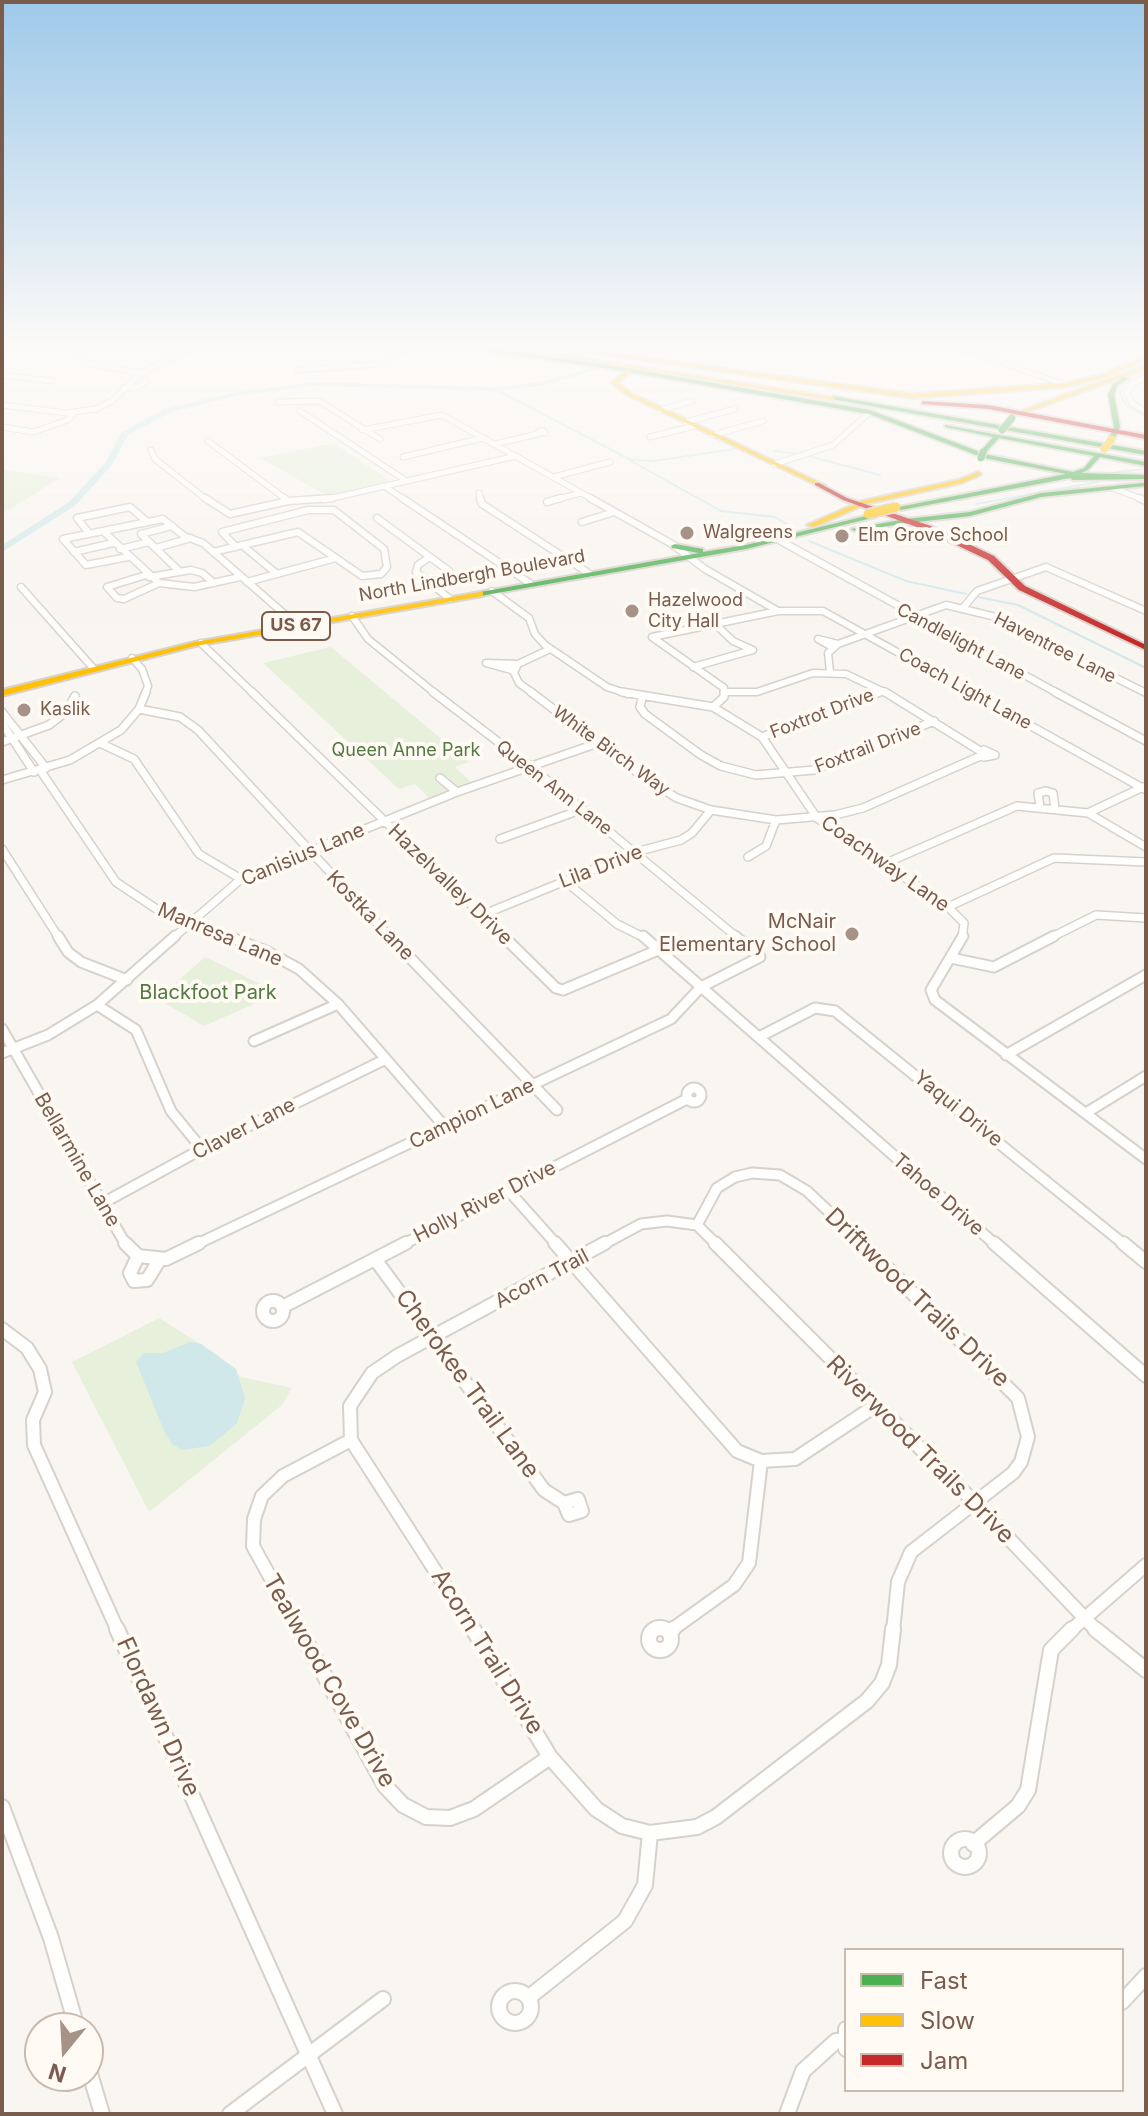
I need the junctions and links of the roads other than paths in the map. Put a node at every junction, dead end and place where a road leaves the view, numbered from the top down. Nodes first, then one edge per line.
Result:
1 (212, 444) edge
2 (350, 444) edge
3 (459, 444) edge
4 (495, 444) edge
5 (732, 444) edge
6 (835, 444) edge
7 (949, 444) edge
8 (986, 444) edge
9 (991, 444) edge
10 (1066, 444) edge
11 (1066, 444) edge
12 (1102, 444) edge
13 (1103, 444) edge
14 (1106, 444) edge
15 (1129, 444) edge
16 (151, 450) dead end
17 (1146, 451) edge
18 (983, 454) junction
19 (1100, 455) junction
20 (516, 456) junction
21 (403, 457) dead end
22 (610, 462) dead end
23 (775, 464) junction
24 (1146, 464) edge
25 (978, 474) junction
26 (554, 477) junction
27 (1146, 477) edge
28 (405, 480) junction
29 (1107, 483) junction
30 (1146, 485) edge
31 (384, 486) junction
32 (1006, 489) junction
33 (479, 493) dead end
34 (581, 493) junction
35 (288, 501) junction
36 (1146, 501) edge
37 (547, 502) dead end
38 (885, 511) junction
39 (614, 512) junction
40 (377, 518) dead end
41 (145, 520) junction
42 (582, 522) dead end
43 (172, 526) junction
44 (103, 531) junction
45 (88, 532) junction
46 (783, 537) junction
47 (191, 538) junction
48 (149, 542) junction
49 (113, 543) junction
50 (239, 546) junction
51 (156, 548) junction
52 (120, 549) junction
53 (74, 552) junction
54 (213, 552) junction
55 (690, 555) junction
56 (128, 557) junction
57 (430, 557) junction
58 (336, 558) junction
59 (178, 570) junction
60 (449, 571) dead end
61 (606, 571) junction
62 (277, 574) junction
63 (590, 574) junction
64 (148, 576) junction
65 (240, 577) junction
66 (1013, 578) junction
67 (247, 582) junction
68 (159, 583) junction
69 (214, 583) junction
70 (531, 584) junction
71 (21, 587) dead end
72 (492, 591) junction
73 (450, 599) junction
74 (963, 608) junction
75 (778, 611) junction
76 (1146, 611) edge
77 (352, 616) junction
78 (912, 616) junction
79 (715, 624) junction
80 (297, 625) junction
81 (865, 634) junction
82 (201, 643) junction
83 (1146, 648) edge
84 (550, 649) junction
85 (132, 658) junction
86 (693, 667) junction
87 (93, 668) junction
88 (830, 672) junction
89 (2, 691) edge
90 (883, 691) junction
91 (726, 692) junction
92 (1146, 693) edge
93 (75, 696) dead end
94 (642, 698) junction
95 (713, 707) junction
96 (139, 709) junction
97 (2, 712) edge
98 (934, 721) junction
99 (2, 723) edge
100 (22, 736) junction
101 (762, 737) junction
102 (11, 739) junction
103 (1146, 741) edge
104 (2, 742) edge
105 (598, 743) junction
106 (102, 744) junction
107 (531, 767) junction
108 (40, 770) junction
109 (790, 774) junction
110 (440, 778) dead end
111 (2, 780) edge
112 (1145, 788) edge
113 (457, 792) junction
114 (1040, 807) junction
115 (583, 809) junction
116 (1055, 809) junction
117 (711, 810) junction
118 (1088, 813) junction
119 (817, 818) junction
120 (776, 820) junction
121 (384, 821) junction
122 (500, 839) dead end
123 (1146, 847) edge
124 (2, 849) edge
125 (306, 850) junction
126 (636, 852) junction
127 (748, 857) dead end
128 (1146, 862) edge
129 (884, 864) junction
130 (241, 879) junction
131 (565, 881) junction
132 (948, 907) junction
133 (482, 915) junction
134 (1146, 918) edge
135 (190, 922) junction
136 (658, 950) junction
137 (765, 957) joint
138 (951, 958) junction
139 (1146, 975) edge
140 (127, 980) junction
141 (701, 987) junction
142 (338, 1004) junction
143 (97, 1005) junction
144 (2, 1029) edge
145 (759, 1037) junction
146 (254, 1041) dead end
147 (13, 1049) junction
148 (2, 1053) edge
149 (1006, 1055) junction
150 (386, 1059) junction
151 (1146, 1076) edge
152 (532, 1085) junction
153 (687, 1099) dead end
154 (557, 1110) dead end
155 (1086, 1113) junction
156 (445, 1127) junction
157 (202, 1149) junction
158 (1146, 1159) edge
159 (508, 1190) junction
160 (103, 1203) junction
161 (697, 1225) junction
162 (138, 1256) junction
163 (160, 1259) junction
164 (375, 1259) junction
165 (1146, 1262) edge
166 (572, 1263) junction
167 (284, 1306) dead end
168 (2, 1329) edge
169 (432, 1338) junction
170 (1146, 1376) edge
171 (875, 1406) junction
172 (351, 1440) junction
173 (761, 1461) junction
174 (564, 1503) dead end
175 (975, 1503) junction
176 (1146, 1565) edge
177 (1084, 1618) junction
178 (669, 1632) dead end
179 (1146, 1670) edge
180 (550, 1757) junction
181 (2, 1807) edge
182 (650, 1833) junction
183 (973, 1844) dead end
184 (1146, 1976) edge
185 (528, 1998) dead end
186 (383, 1999) dead end
187 (1124, 2000) edge
188 (72, 2012) edge
189 (844, 2040) edge
190 (307, 2053) junction
191 (95, 2092) edge
192 (102, 2114) edge
193 (230, 2114) edge
194 (335, 2114) edge
195 (787, 2114) edge

1 - 35 street
2 - 28 street
3 - 21 street
4 - 20 street
5 - 23 main road
6 - 23 street
7 - 19 main road
8 - 18 main road
9 - 18 main road
10 - 19 main road
11 - 19 main road
12 - 19 main road
13 - 17 main road
14 - 17 main road
15 - 19 main road
16 - 35 street
18 - 25 main road
19 - 24 main road
19 - 29 main road
19 - 29 main road
19 - 32 main road, North Lindbergh Boulevard / US 67
20 - 26 street
20 - 28 street
22 - 26 street
23 - 38 main road
25 - 32 main road
25 - 38 main road
25 - 38 main road, North Lindbergh Boulevard / US 67
26 - 34 street
27 - 29 main road
28 - 31 street
29 - 30 main road
29 - 36 street
29 - 38 main road
31 - 35 street
31 - 70 street
32 - 38 main road, North Lindbergh Boulevard / US 67
33 - 63 street
34 - 37 street
34 - 39 street
38 - 46 main road, North Lindbergh Boulevard / US 67
38 - 46 main road
38 - 66 main road
39 - 42 street
39 - 55 street
40 - 57 street
41 - 43 street
41 - 44 street
41 - 45 street
43 - 47 street
43 - 48 street
44 - 45 street
44 - 49 street
45 - 53 street
46 - 55 main road, North Lindbergh Boulevard / US 67
46 - 78 street, Candlelight Lane
47 - 51 street
47 - 54 street
48 - 51 street
48 - 52 street
49 - 52 street
49 - 53 street
50 - 54 street
50 - 58 street
50 - 58 street
50 - 62 street
51 - 59 street
52 - 56 street
53 - 56 street
54 - 65 street
55 - 61 main road, North Lindbergh Boulevard / US 67
55 - 61 main road, North Lindbergh Boulevard / US 67
55 - 75 street
56 - 64 street
57 - 60 street
57 - 73 street
58 - 62 street
59 - 64 street
59 - 69 street
61 - 63 main road, North Lindbergh Boulevard / US 67
62 - 67 street
63 - 70 main road, North Lindbergh Boulevard / US 67
64 - 68 street
64 - 68 street
65 - 67 street
65 - 69 street
66 - 74 street
66 - 76 street
66 - 83 main road
67 - 80 street
68 - 69 street
70 - 72 main road, North Lindbergh Boulevard / US 67
71 - 87 street
72 - 73 main road, North Lindbergh Boulevard / US 67
72 - 84 street, Coachway Lane
73 - 77 main road, North Lindbergh Boulevard / US 67
74 - 78 street
74 - 92 street, Haventree Lane
75 - 79 street, Coach Light Lane
75 - 81 street, Coach Light Lane
77 - 80 main road, North Lindbergh Boulevard / US 67
77 - 107 street, Queen Ann Lane
78 - 81 street
78 - 103 street, Candlelight Lane
79 - 86 street
79 - 86 street, Coach Light Lane
80 - 82 main road, North Lindbergh Boulevard / US 67
81 - 88 street
81 - 112 street, Coach Light Lane
82 - 85 main road, North Lindbergh Boulevard / US 67
82 - 121 street, Hazelvalley Drive
84 - 94 street, Coachway Lane
84 - 105 street, White Birch Way
85 - 87 main road, North Lindbergh Boulevard / US 67
85 - 96 street
86 - 91 street
87 - 89 main road, North Lindbergh Boulevard / US 67
88 - 90 street
88 - 91 street
90 - 98 street
90 - 101 street, Foxtrot Drive
91 - 95 street
93 - 100 street
94 - 95 street, Coachway Lane
94 - 109 street, Foxtrail Drive
95 - 101 street, Coachway Lane
96 - 106 street
96 - 125 street, Kostka Lane
97 - 100 street, Manresa Lane
98 - 109 street, Foxtrail Drive
98 - 119 street, White Birch Way
99 - 102 street, Manresa Lane
100 - 102 street
100 - 108 street, Manresa Lane
101 - 109 street, Coachway Lane
102 - 104 street
102 - 108 street, Manresa Lane
105 - 107 street, Canisius Lane
105 - 117 street, White Birch Way
106 - 108 street
106 - 130 street
107 - 113 street, Canisius Lane
107 - 115 street, Queen Ann Lane
108 - 111 street
108 - 135 street, Manresa Lane
109 - 119 street, Coachway Lane
110 - 113 street
112 - 118 street
113 - 121 street, Canisius Lane
114 - 116 street
114 - 116 street
114 - 129 street
115 - 122 street
115 - 126 street, Queen Ann Lane
116 - 118 street
117 - 120 street, White Birch Way
117 - 126 street, Lila Drive
118 - 123 street
119 - 120 street, White Birch Way
119 - 129 street, Coachway Lane
120 - 127 street
121 - 125 street, Canisius Lane
121 - 133 street, Hazelvalley Drive
124 - 140 street
125 - 130 street, Canisius Lane
125 - 152 street, Kostka Lane
126 - 131 street, Lila Drive
126 - 137 street, Queen Ann Lane
128 - 132 street
129 - 132 street, Coachway Lane
130 - 135 street, Canisius Lane
131 - 133 street, Lila Drive
131 - 136 street, Tahoe Drive
132 - 138 street, Coachway Lane
133 - 136 street, Hazelvalley Drive
134 - 138 street
135 - 140 street, Canisius Lane
135 - 142 street, Manresa Lane
136 - 141 street, Tahoe Drive
137 - 141 street, Campion Lane
138 - 149 street, Coachway Lane
139 - 149 street
140 - 143 street, Canisius Lane
141 - 145 street, Tahoe Drive
141 - 152 street, Campion Lane
142 - 146 street
142 - 150 street, Manresa Lane
143 - 147 street, Canisius Lane
143 - 157 street
144 - 147 street, Bellarmine Lane
145 - 165 street, Yaqui Drive
145 - 170 street, Tahoe Drive
147 - 148 street, Canisius Lane
147 - 160 street, Bellarmine Lane
149 - 155 street, Coachway Lane
150 - 156 street, Manresa Lane
150 - 157 street, Claver Lane
151 - 155 street
152 - 154 street, Kostka Lane
152 - 156 street, Campion Lane
153 - 159 street, Holly River Drive
155 - 158 street, Coachway Lane
156 - 163 street, Campion Lane
157 - 160 street, Claver Lane
159 - 164 street, Holly River Drive
159 - 166 street
160 - 162 street, Bellarmine Lane
161 - 166 street, Acorn Trail
161 - 171 street, Riverwood Trails Drive
161 - 175 street, Driftwood Trails Drive
162 - 163 street
162 - 163 street, Bellarmine Lane
164 - 167 street, Holly River Drive
164 - 169 street, Cherokee Trail Lane
166 - 169 street, Acorn Trail
166 - 173 street
168 - 190 street, Flordawn Drive
169 - 172 street, Acorn Trail
169 - 174 street, Cherokee Trail Lane
171 - 173 street
171 - 175 street, Riverwood Trails Drive
172 - 180 street, Acorn Trail Drive
172 - 180 street, Tealwood Cove Drive
173 - 178 street
175 - 177 street, Riverwood Trails Drive
175 - 182 street, Driftwood Trails Drive
176 - 177 street
177 - 179 street, Riverwood Trails Drive
177 - 183 street
180 - 182 street, Acorn Trail Drive
181 - 188 street
182 - 185 street
184 - 187 street
186 - 190 street
189 - 195 street
190 - 193 street
190 - 194 street, Flordawn Drive
191 - 192 street

